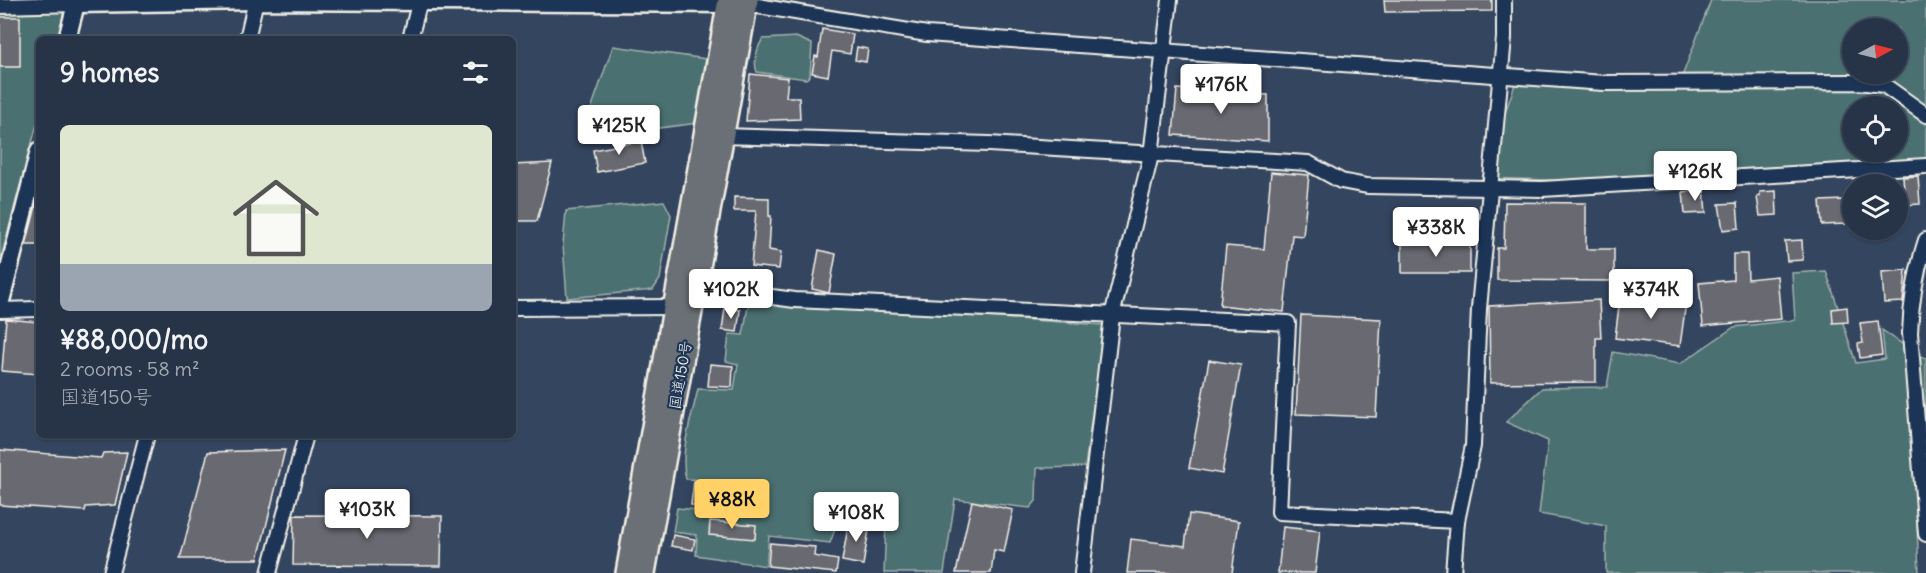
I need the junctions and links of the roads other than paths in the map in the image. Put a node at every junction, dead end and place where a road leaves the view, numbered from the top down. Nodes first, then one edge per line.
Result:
1 (256, 0) edge
2 (420, 0) edge
3 (1170, 0) edge
4 (1504, 0) edge
5 (77, 2) edge
6 (738, 2) edge
7 (0, 6) edge
8 (68, 36) edge
9 (248, 36) edge
10 (411, 36) edge
11 (1164, 50) junction
12 (1500, 75) junction
13 (1926, 115) edge
14 (723, 136) junction
15 (1151, 154) junction
16 (36, 163) edge
17 (1926, 166) edge
18 (1490, 188) junction
19 (1926, 240) edge
20 (696, 286) junction
21 (0, 305) edge
22 (674, 307) junction
23 (516, 308) edge
24 (36, 309) edge
25 (0, 310) edge
26 (1112, 316) junction
27 (146, 438) edge
28 (305, 438) edge
29 (1457, 520) junction
30 (1926, 534) edge
31 (111, 573) edge
32 (269, 573) edge
33 (627, 573) edge
34 (644, 573) edge
35 (1082, 573) edge
36 (1453, 573) edge

1 - 2 street
1 - 5 street
1 - 9 street
2 - 6 street
2 - 10 street
3 - 11 street
4 - 12 street
5 - 7 street
5 - 8 street
6 - 11 street
6 - 14 highway, 国道150号
6 - 22 highway, 国道150号
11 - 12 street
11 - 15 street
12 - 13 street
12 - 18 street
14 - 15 street
14 - 20 highway, 国道150号
15 - 18 street
15 - 26 street
16 - 21 street
17 - 18 street
18 - 29 street
19 - 30 street
20 - 26 street
20 - 34 highway, 国道150号
22 - 23 street
22 - 33 highway, 国道150号
24 - 25 street
26 - 29 street
26 - 35 street
27 - 31 street
28 - 32 street
29 - 36 street

